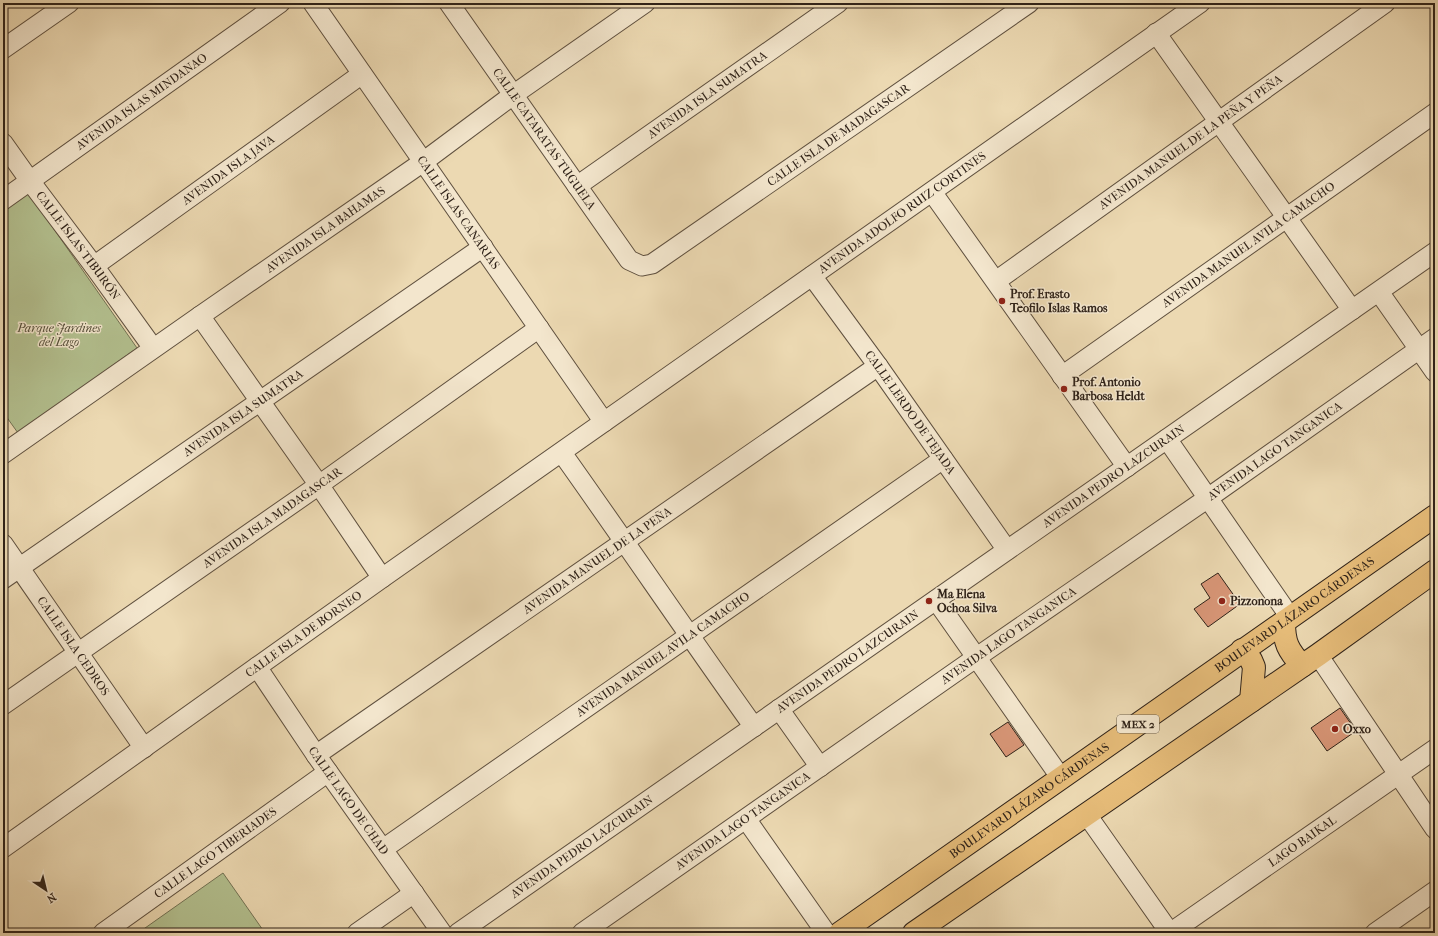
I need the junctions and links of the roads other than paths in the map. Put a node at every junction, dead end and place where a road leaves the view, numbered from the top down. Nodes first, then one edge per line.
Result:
1 (69, 3) edge
2 (280, 3) edge
3 (313, 3) edge
4 (645, 3) edge
5 (1029, 3) edge
6 (1200, 3) edge
7 (1385, 3) edge
8 (453, 5) edge
9 (829, 6) edge
10 (1156, 33) junction
11 (3, 50) edge
12 (362, 74) junction
13 (513, 95) junction
14 (1435, 112) edge
15 (1219, 122) junction
16 (3, 143) edge
17 (423, 162) junction
18 (30, 181) junction
19 (577, 186) junction
20 (932, 192) junction
21 (3, 200) edge
22 (1287, 218) junction
23 (482, 247) junction
24 (1435, 252) edge
25 (94, 266) junction
26 (646, 266) joint
27 (812, 276) junction
28 (996, 281) junction
29 (1379, 292) junction
30 (1352, 310) junction
31 (200, 316) junction
32 (539, 328) junction
33 (1435, 338) edge
34 (153, 348) junction
35 (1419, 349) junction
36 (878, 366) junction
37 (1435, 372) edge
38 (1062, 376) junction
39 (259, 402) junction
40 (604, 422) junction
41 (1167, 439) junction
42 (5, 449) edge
43 (562, 453) junction
44 (943, 459) junction
45 (1127, 467) junction
46 (319, 485) junction
47 (1208, 498) junction
48 (1435, 516) edge
49 (626, 542) junction
50 (3, 544) edge
51 (1007, 550) junction
52 (20, 568) junction
53 (1435, 572) edge
54 (382, 578) junction
55 (3, 579) edge
56 (936, 600) junction
57 (1287, 619) junction
58 (689, 636) junction
59 (1242, 650) junction
60 (78, 654) junction
61 (977, 657) junction
62 (1310, 660) junction
63 (257, 667) junction
64 (1251, 701) junction
65 (3, 705) edge
66 (779, 709) junction
67 (754, 727) junction
68 (144, 748) junction
69 (1435, 749) edge
70 (316, 755) junction
71 (820, 767) junction
72 (328, 772) junction
73 (1399, 775) junction
74 (1061, 778) junction
75 (1087, 815) junction
76 (746, 819) junction
77 (1435, 829) edge
78 (3, 848) edge
79 (383, 849) junction
80 (1435, 891) edge
81 (414, 893) junction
82 (103, 933) edge
83 (357, 933) edge
84 (442, 933) edge
85 (458, 933) edge
86 (582, 933) edge
87 (826, 933) edge
88 (840, 933) edge
89 (914, 933) edge
90 (1170, 933) edge
91 (1374, 933) edge

1 - 11 street
2 - 18 street, AVENIDA ISLAS MINDANAO
3 - 12 street, CALLE ISLAS CANARIAS
4 - 13 street, AVENIDA ISLA BAHAMAS
5 - 26 street, CALLE ISLA DE MADAGASCAR
6 - 10 street, AVENIDA ADOLFO RUIZ CORTINES
7 - 15 street, AVENIDA MANUEL DE LA PEÑA Y PEÑA
8 - 13 street, CALLE CATARATAS TUGUELA
9 - 19 street, AVENIDA ISLA SUMATRA
10 - 15 street
10 - 20 street, AVENIDA ADOLFO RUIZ CORTINES
12 - 17 street, CALLE ISLAS CANARIAS
12 - 25 street, AVENIDA ISLA JAVA
13 - 17 street, AVENIDA ISLA BAHAMAS
13 - 19 street, CALLE CATARATAS TUGUELA
14 - 22 street, AVENIDA MANUEL AVILA CAMACHO
15 - 22 street
15 - 28 street, AVENIDA MANUEL DE LA PEÑA Y PEÑA
16 - 18 street, CALLE ISLAS TIBURÓN
17 - 23 street, CALLE ISLAS CANARIAS
17 - 31 street, AVENIDA ISLA BAHAMAS
18 - 21 street, AVENIDA ISLAS MINDANAO
18 - 25 street, CALLE ISLAS TIBURÓN
19 - 26 street, CALLE CATARATAS TUGUELA
20 - 27 street, AVENIDA ADOLFO RUIZ CORTINES
20 - 28 street
22 - 30 street
22 - 38 street, AVENIDA MANUEL AVILA CAMACHO
23 - 32 street, CALLE ISLAS CANARIAS
23 - 39 street, AVENIDA ISLA SUMATRA
24 - 29 street, AVENIDA PEDRO LAZCURAIN
25 - 34 street, CALLE ISLAS TIBURÓN
27 - 36 street, CALLE LERDO DE TEJADA
27 - 40 street, AVENIDA ADOLFO RUIZ CORTINES
28 - 38 street
29 - 30 street, AVENIDA PEDRO LAZCURAIN
29 - 35 street
30 - 41 street, AVENIDA PEDRO LAZCURAIN
31 - 34 street, AVENIDA ISLA BAHAMAS
31 - 39 street
32 - 40 street, CALLE ISLAS CANARIAS
32 - 46 street, AVENIDA ISLA MADAGASCAR
33 - 35 street, AVENIDA LAGO TANGANICA
34 - 42 street, AVENIDA ISLA BAHAMAS
35 - 37 street
35 - 47 street, AVENIDA LAGO TANGANICA
36 - 44 street, CALLE LERDO DE TEJADA
36 - 49 street, AVENIDA MANUEL DE LA PEÑA
38 - 45 street
39 - 46 street
39 - 52 street, AVENIDA ISLA SUMATRA
40 - 43 street, CALLE ISLA DE BORNEO
41 - 45 street, AVENIDA PEDRO LAZCURAIN
41 - 47 street
43 - 49 street
43 - 54 street, CALLE ISLA DE BORNEO
44 - 51 street, CALLE LERDO DE TEJADA
44 - 58 street, AVENIDA MANUEL AVILA CAMACHO
45 - 51 street, AVENIDA PEDRO LAZCURAIN
46 - 54 street
46 - 60 street, AVENIDA ISLA MADAGASCAR
47 - 57 street
47 - 61 street, AVENIDA LAGO TANGANICA
48 - 57 highway, BOULEVARD LÁZARO CÁRDENAS / MEX 2
49 - 58 street
49 - 70 street, AVENIDA MANUEL DE LA PEÑA
50 - 52 street, CALLE ISLA CEDROS
51 - 56 street, AVENIDA PEDRO LAZCURAIN
52 - 55 street, AVENIDA ISLA SUMATRA
52 - 60 street, CALLE ISLA CEDROS
53 - 62 highway
54 - 63 street, CALLE ISLA DE BORNEO
56 - 61 street
56 - 66 street, AVENIDA PEDRO LAZCURAIN
57 - 59 highway, BOULEVARD LÁZARO CÁRDENAS / MEX 2
57 - 62 highway
58 - 67 street
58 - 79 street, AVENIDA MANUEL AVILA CAMACHO
59 - 64 highway
59 - 74 highway, BOULEVARD LÁZARO CÁRDENAS / MEX 2
60 - 65 street, AVENIDA ISLA MADAGASCAR
60 - 68 street, CALLE ISLA CEDROS
61 - 71 street, AVENIDA LAGO TANGANICA
61 - 74 street
62 - 64 highway
62 - 73 street
63 - 68 street, CALLE ISLA DE BORNEO
63 - 70 street, CALLE LAGO DE CHAD
64 - 75 highway
66 - 67 street, AVENIDA PEDRO LAZCURAIN
66 - 71 street
67 - 85 street, AVENIDA PEDRO LAZCURAIN
68 - 78 street, CALLE ISLA DE BORNEO
69 - 73 street, LAGO BAIKAL
70 - 72 street, CALLE LAGO DE CHAD
71 - 76 street, AVENIDA LAGO TANGANICA
72 - 79 street, CALLE LAGO DE CHAD
72 - 82 street, CALLE LAGO TIBERIADES
73 - 77 street
73 - 90 street, LAGO BAIKAL
74 - 88 highway, BOULEVARD LÁZARO CÁRDENAS / MEX 2
75 - 89 highway
75 - 90 street
76 - 86 street, AVENIDA LAGO TANGANICA
76 - 87 street
79 - 81 street, CALLE LAGO DE CHAD
80 - 91 street
81 - 83 street
81 - 84 street, CALLE LAGO DE CHAD

